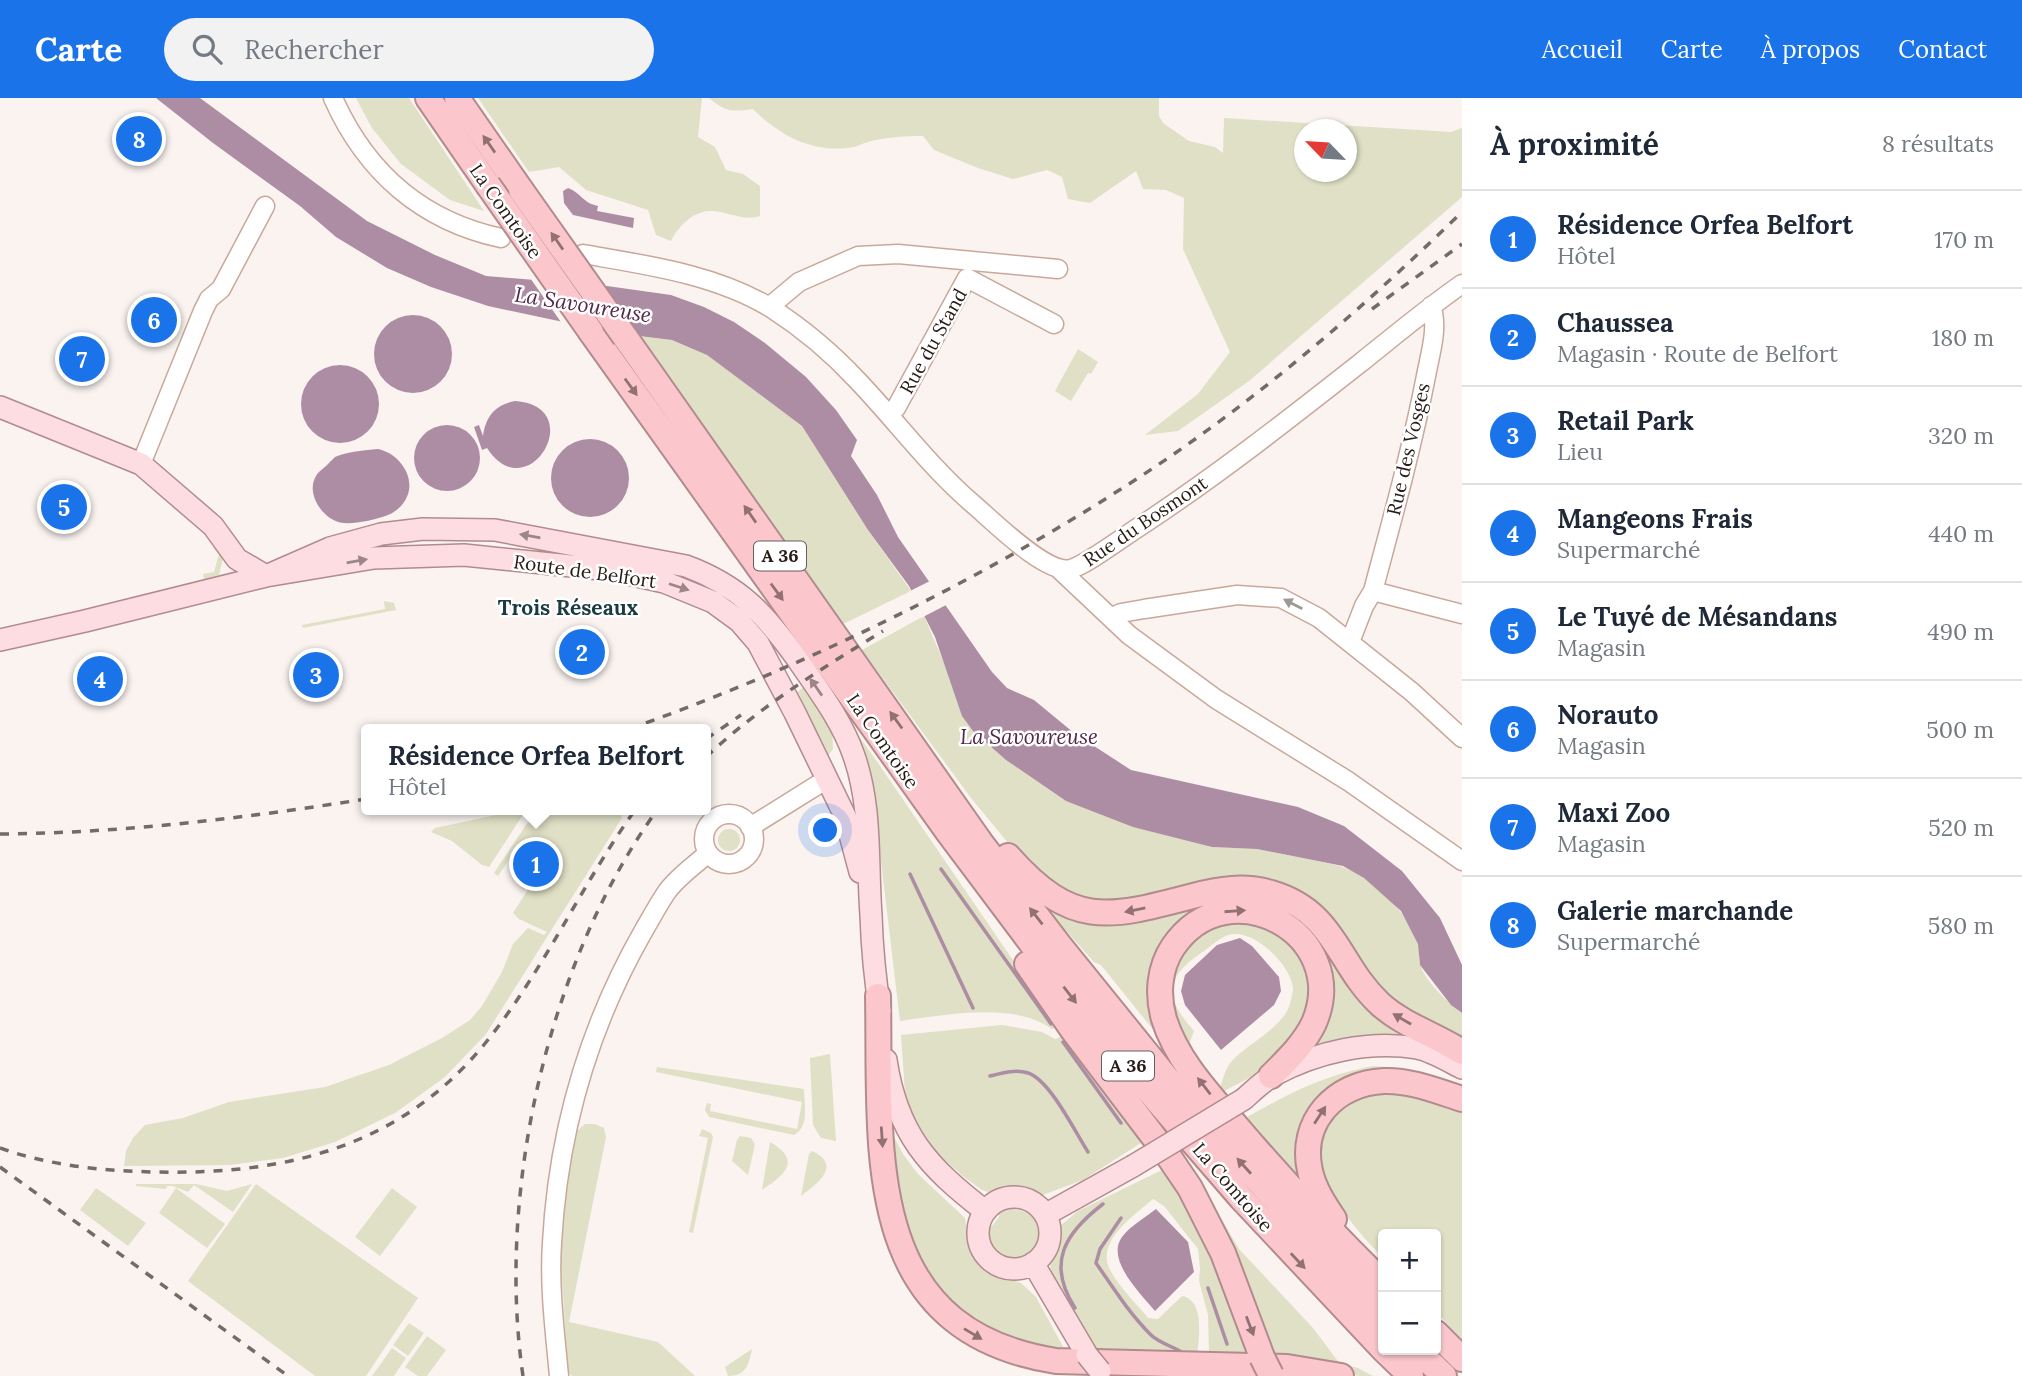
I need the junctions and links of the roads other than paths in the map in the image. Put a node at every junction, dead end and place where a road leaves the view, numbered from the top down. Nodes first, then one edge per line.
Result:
1 (333, 98) edge
2 (428, 98) edge
3 (457, 98) edge
4 (265, 206) dead end
5 (501, 238) dead end
6 (583, 254) dead end
7 (1058, 269) dead end
8 (1462, 284) edge
9 (1431, 306) junction
10 (769, 307) junction
11 (1055, 324) dead end
12 (0, 407) edge
13 (888, 414) junction
14 (141, 464) junction
15 (237, 559) junction
16 (1058, 568) junction
17 (266, 576) junction
18 (225, 588) junction
19 (1373, 591) junction
20 (1462, 614) edge
21 (1112, 617) junction
22 (0, 640) edge
23 (1350, 642) junction
24 (1462, 738) edge
25 (899, 763) junction
26 (936, 775) junction
27 (827, 779) junction
28 (750, 827) junction
29 (1459, 851) edge
30 (869, 852) junction
31 (708, 853) junction
32 (871, 915) junction
33 (878, 996) junction
34 (1462, 1052) edge
35 (1462, 1068) edge
36 (1271, 1076) junction
37 (1462, 1078) edge
38 (1244, 1099) junction
39 (1462, 1099) edge
40 (985, 1211) junction
41 (1045, 1215) junction
42 (1033, 1263) junction
43 (1378, 1275) edge
44 (1378, 1276) edge
45 (1378, 1311) edge
46 (1441, 1339) edge
47 (1378, 1343) edge
48 (1390, 1355) edge
49 (1422, 1355) edge
50 (1462, 1359) edge
51 (1097, 1367) edge
52 (1268, 1369) edge
53 (559, 1376) edge
54 (1341, 1376) edge
55 (1411, 1376) edge
56 (1444, 1376) edge

1 - 5 street
2 -> 25 highway, La Comtoise / A 36, bridge
26 -> 3 highway, La Comtoise / A 36, bridge
4 - 14 street
6 - 10 street, Rue du Bosmont
7 - 10 street
8 - 9 street, Rue du Bosmont
9 - 16 street, Rue du Bosmont
9 - 19 street, Rue des Vosges
10 - 13 street, Rue du Bosmont
11 - 13 street, Rue du Stand
12 - 14 main road
13 - 16 street, Rue du Bosmont
14 - 15 main road
15 - 17 main road
15 - 18 main road
16 - 21 street
17 - 18 main road
17 -> 27 main road, Route de Belfort
30 -> 17 main road, Route de Belfort
18 - 22 main road
19 - 20 street
19 - 23 street, Rue des Vosges
23 -> 21 street
21 - 29 street
23 - 24 street
25 -> 47 highway, La Comtoise / A 36
25 -> 52 highway
34 -> 26 highway
45 -> 26 highway, La Comtoise / A 36
27 - 28 street
27 - 30 main road
27 - 32 main road, Route de Belfort
28 - 31 street
28 - 31 street
30 - 32 main road, Route de Belfort
31 - 53 street
32 - 33 main road, Route de Belfort
33 - 40 main road, Route de Belfort
33 -> 54 highway
35 - 36 main road
36 - 38 main road
44 -> 36 highway
37 - 38 main road
38 - 41 main road, bridge
43 -> 39 highway
40 - 41 main road
40 - 42 main road
41 - 42 main road
42 - 51 main road
46 - 50 highway
48 - 55 highway, La Comtoise / A 36
49 - 56 highway

